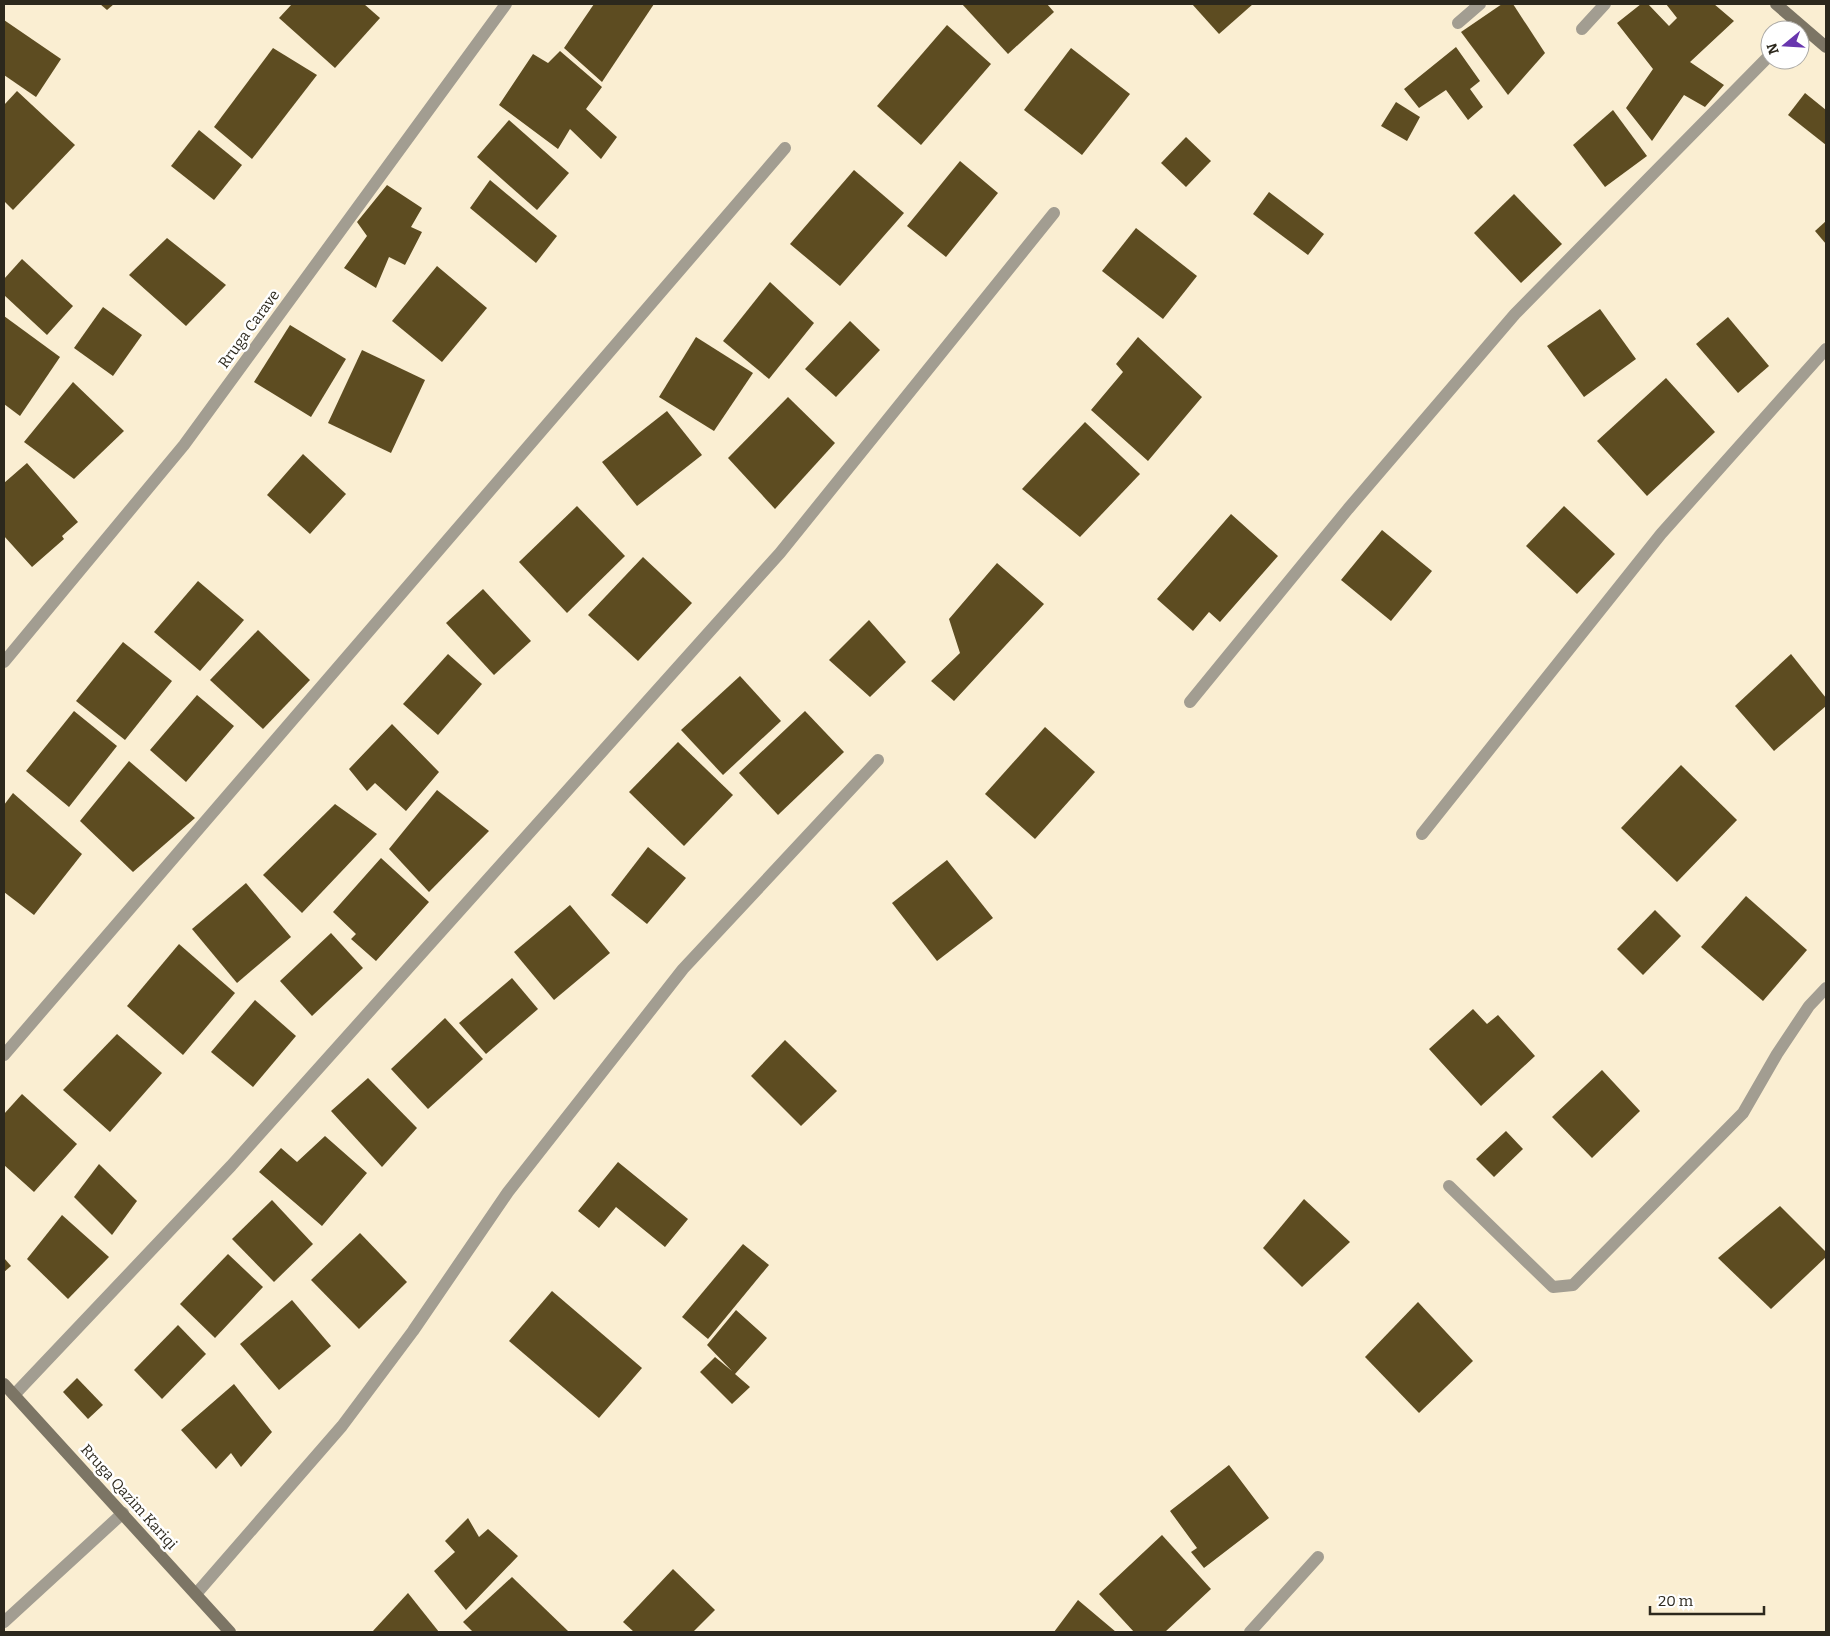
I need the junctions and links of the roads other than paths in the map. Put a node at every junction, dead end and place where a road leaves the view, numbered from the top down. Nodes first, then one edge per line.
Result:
1 (506, 4) edge
2 (1480, 4) edge
3 (1605, 4) edge
4 (1776, 4) edge
5 (1791, 20) edge
6 (1458, 23) dead end
7 (1582, 29) dead end
8 (1810, 36) edge
9 (1826, 47) edge
10 (1760, 65) edge
11 (785, 148) dead end
12 (1054, 214) dead end
13 (1826, 349) edge
14 (4, 662) edge
15 (1190, 702) dead end
16 (878, 760) dead end
17 (1422, 834) dead end
18 (1826, 988) edge
19 (4, 1055) edge
20 (1449, 1186) dead end
21 (4, 1384) edge
22 (14, 1395) junction
23 (123, 1513) junction
24 (1318, 1557) dead end
25 (196, 1594) junction
26 (4, 1622) edge
27 (230, 1632) edge
28 (1250, 1632) edge

1 - 14 street, Rruga Carave
2 - 6 street
3 - 7 street
4 - 5 street
8 - 9 street
10 - 15 street
11 - 19 street
12 - 22 street
13 - 17 street
16 - 25 street
18 - 20 street
21 - 22 street, Rruga Qazim Kariqi
22 - 23 street, Rruga Qazim Kariqi
23 - 25 street, Rruga Qazim Kariqi
23 - 26 street
24 - 28 street
25 - 27 street, Rruga Qazim Kariqi

